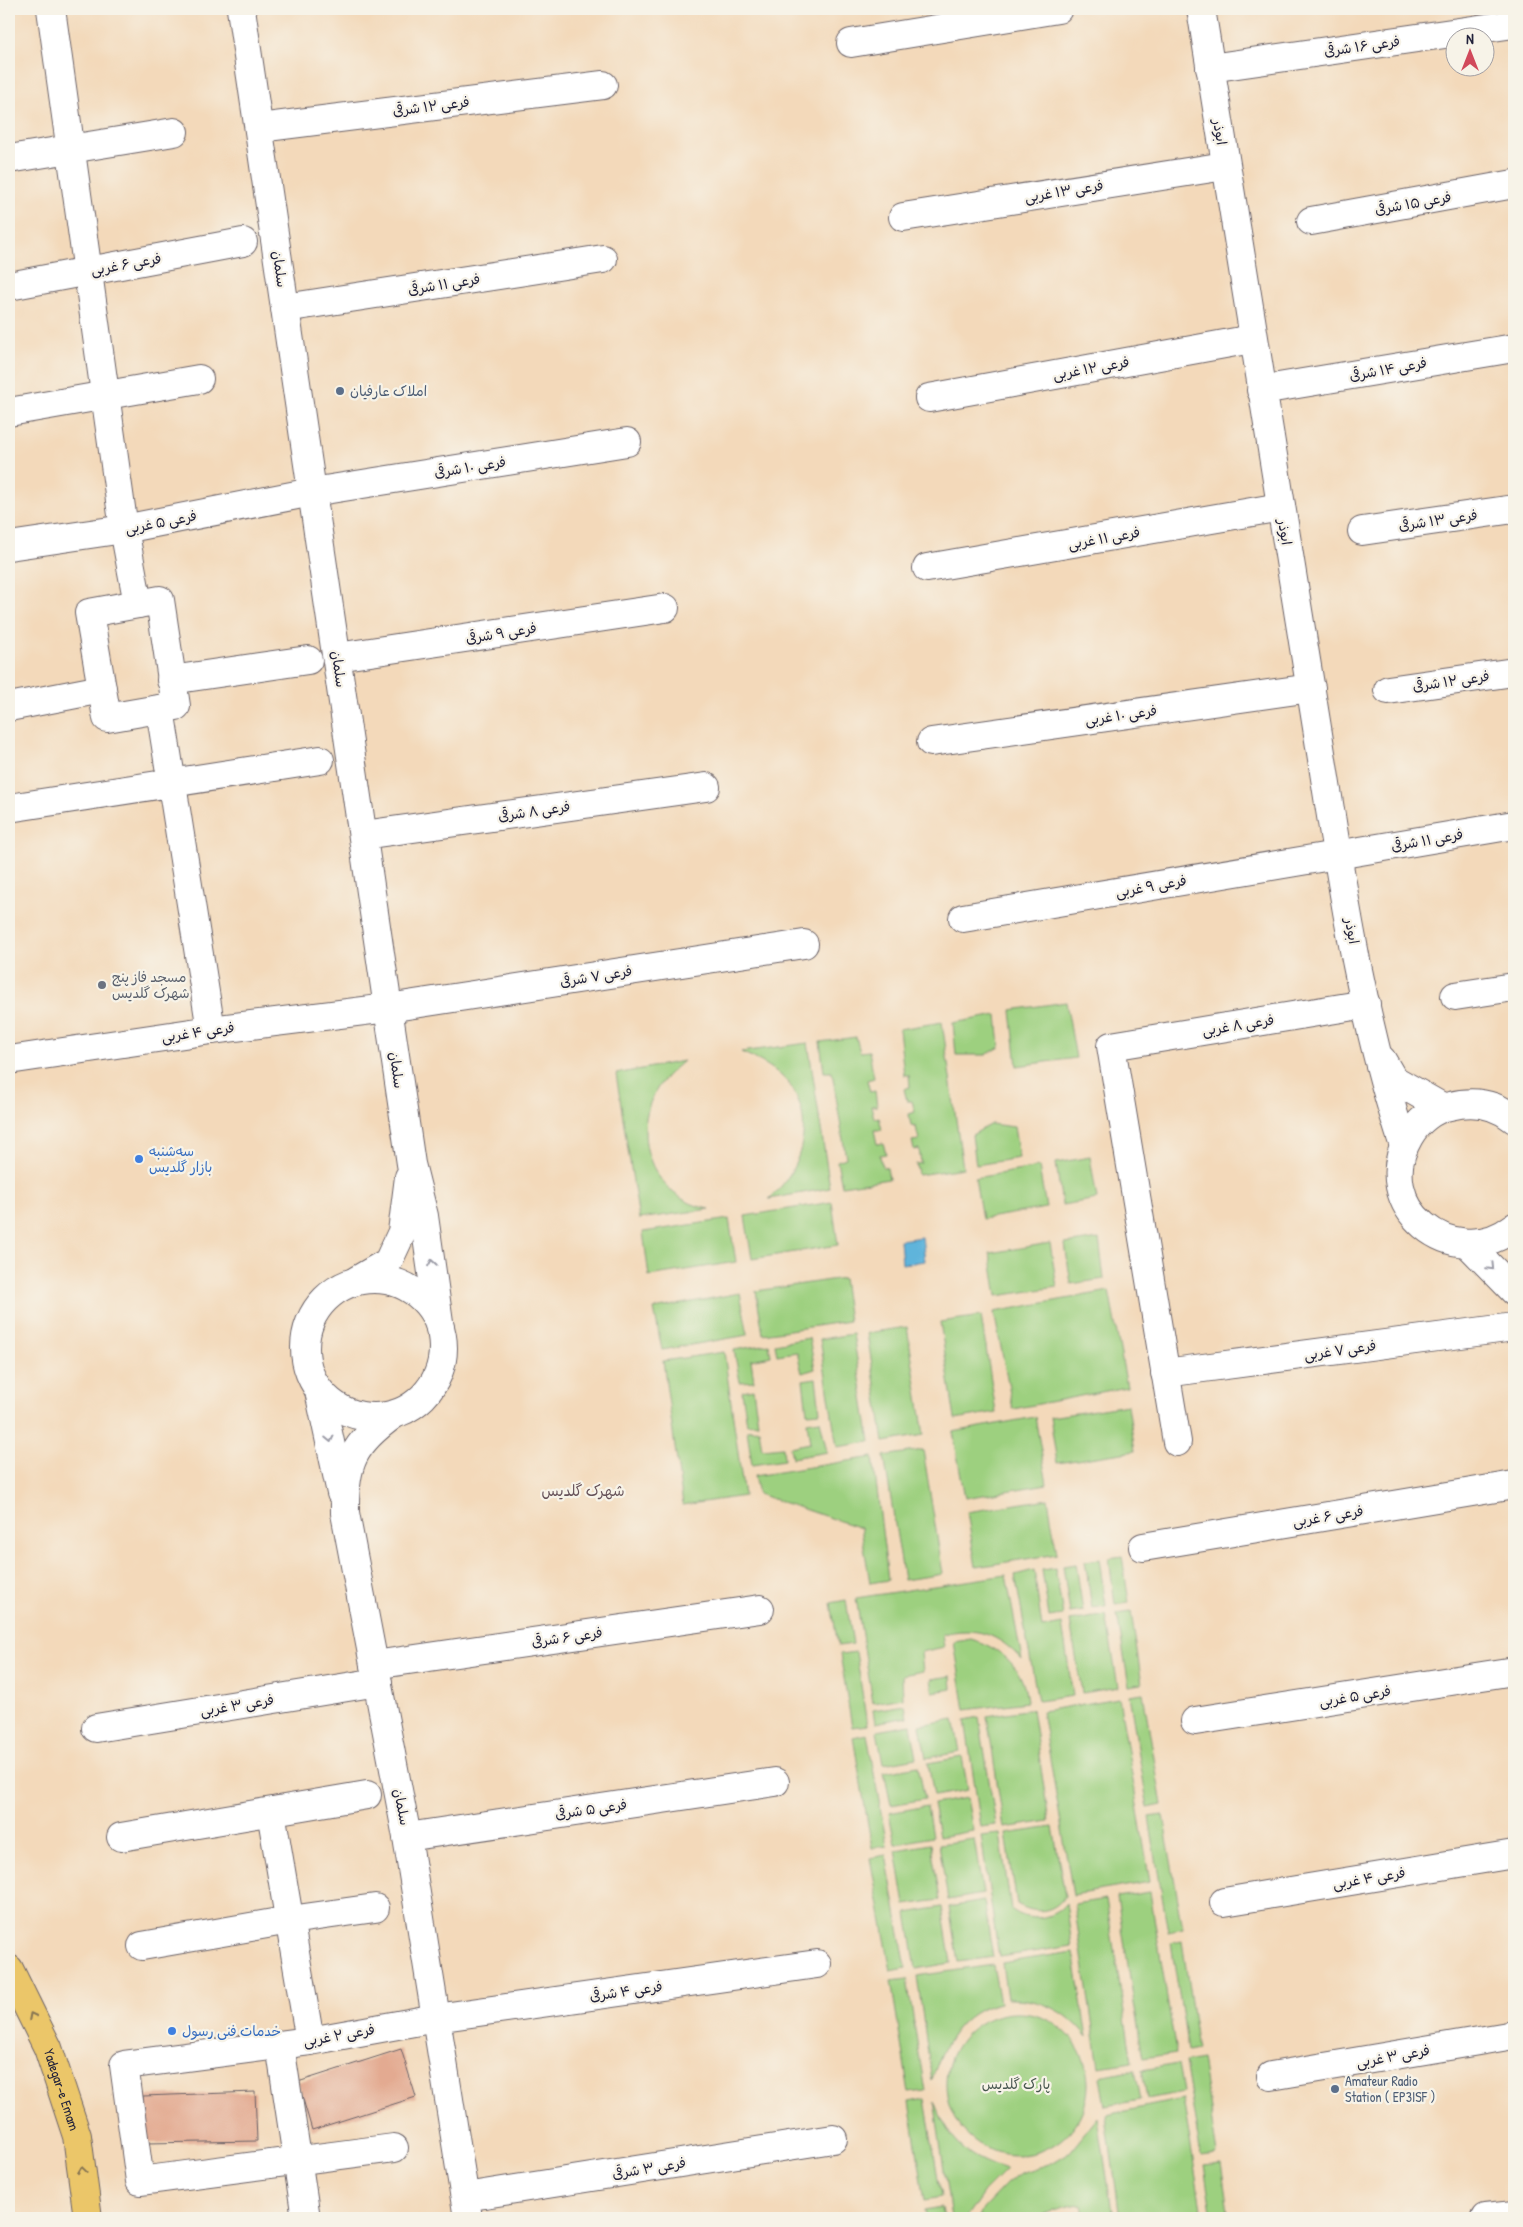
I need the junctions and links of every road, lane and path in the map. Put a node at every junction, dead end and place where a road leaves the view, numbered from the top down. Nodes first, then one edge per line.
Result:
1 (51, 9) edge
2 (241, 9) edge
3 (1058, 9) edge
4 (1201, 9) edge
5 (1513, 22) edge
6 (851, 43) dead end
7 (1210, 68) junction
8 (603, 85) dead end
9 (259, 128) junction
10 (174, 132) dead end
11 (71, 148) junction
12 (9, 159) edge
13 (1225, 166) junction
14 (1514, 184) edge
15 (903, 217) dead end
16 (1311, 220) dead end
17 (243, 242) dead end
18 (603, 259) dead end
19 (88, 271) junction
20 (9, 286) edge
21 (286, 308) junction
22 (1252, 339) junction
23 (1514, 348) edge
24 (199, 380) dead end
25 (1261, 390) junction
26 (105, 395) junction
27 (929, 398) dead end
28 (9, 412) edge
29 (627, 442) dead end
30 (312, 492) junction
31 (1281, 507) junction
32 (1514, 509) edge
33 (124, 529) junction
34 (1362, 531) dead end
35 (9, 546) edge
36 (927, 568) dead end
37 (138, 604) junction
38 (665, 608) dead end
39 (337, 658) junction
40 (308, 660) dead end
41 (1514, 672) edge
42 (171, 680) junction
43 (1311, 688) junction
44 (102, 689) junction
45 (1388, 690) dead end
46 (9, 707) edge
47 (160, 709) junction
48 (931, 742) dead end
49 (320, 760) dead end
50 (173, 781) junction
51 (706, 787) dead end
52 (9, 808) edge
53 (1514, 825) edge
54 (363, 835) junction
55 (1339, 855) junction
56 (963, 918) dead end
57 (804, 944) dead end
58 (1514, 987) edge
59 (1455, 996) dead end
60 (1366, 1004) junction
61 (388, 1008) junction
62 (211, 1030) junction
63 (1377, 1053) junction
64 (9, 1057) edge
65 (1442, 1107) junction
66 (1514, 1120) edge
67 (1404, 1146) junction
68 (411, 1164) junction
69 (1514, 1227) edge
70 (1468, 1244) junction
71 (354, 1282) junction
72 (1514, 1291) edge
73 (1514, 1327) edge
74 (440, 1329) junction
75 (1165, 1373) junction
76 (319, 1391) junction
77 (393, 1415) junction
78 (1177, 1442) dead end
79 (1514, 1485) edge
80 (345, 1513) junction
81 (1143, 1547) dead end
82 (760, 1609) dead end
83 (1514, 1671) edge
84 (376, 1674) junction
85 (1195, 1721) dead end
86 (96, 1728) dead end
87 (775, 1782) dead end
88 (367, 1794) dead end
89 (271, 1812) junction
90 (407, 1836) junction
91 (121, 1837) dead end
92 (1514, 1854) edge
93 (1224, 1902) dead end
94 (375, 1908) dead end
95 (290, 1920) junction
96 (142, 1946) dead end
97 (817, 1964) dead end
98 (9, 1969) edge
99 (436, 2018) junction
100 (1514, 2035) edge
101 (310, 2041) junction
102 (280, 2045) junction
103 (1271, 2076) dead end
104 (834, 2139) dead end
105 (394, 2148) dead end
106 (298, 2159) junction
107 (466, 2207) edge
108 (1514, 2215) edge
109 (88, 2218) edge
110 (306, 2218) edge
111 (1485, 2218) edge

1 - 11 street
2 - 9 street, سلمان
3 - 6 street
4 - 7 street, ابوذر
5 - 7 street, فرعی ۱۶ شرقی
7 - 13 street, ابوذر
8 - 9 street, فرعی ۱۲ شرقی
9 - 21 street, سلمان
10 - 11 street
11 - 12 street
11 - 19 street
13 - 15 street, فرعی ۱۳ غربی
13 - 22 street, ابوذر
14 - 16 street, فرعی ۱۵ شرقی
17 - 19 street, فرعی ۶ غربی
18 - 21 street, فرعی ۱۱ شرقی
19 - 20 street, فرعی ۶ غربی
19 - 26 street
21 - 30 street, سلمان
22 - 25 street, ابوذر
22 - 27 street, فرعی ۱۲ غربی
23 - 25 street, فرعی ۱۴ شرقی
24 - 26 street
25 - 31 street, ابوذر
26 - 28 street
26 - 33 street
29 - 30 street, فرعی ۱۰ شرقی
30 - 33 street, فرعی ۵ غربی
30 - 39 street, سلمان
31 - 36 street, فرعی ۱۱ غربی
31 - 43 street, ابوذر
32 - 34 street, فرعی ۱۳ شرقی
33 - 35 street, فرعی ۵ غربی
33 - 37 street
37 - 42 street
37 - 44 street
38 - 39 street, فرعی ۹ شرقی
39 - 54 street, سلمان
40 - 42 street
41 - 45 street, فرعی ۱۲ شرقی
42 - 47 street
43 - 48 street, فرعی ۱۰ غربی
43 - 55 street, ابوذر
44 - 46 street
44 - 47 street
47 - 50 street
49 - 50 street
50 - 52 street
50 - 62 street
51 - 54 street, فرعی ۸ شرقی
53 - 55 street, فرعی ۱۱ شرقی
54 - 61 street, سلمان
55 - 56 street, فرعی ۹ غربی
55 - 60 street, ابوذر
57 - 61 street, فرعی ۷ شرقی
58 - 59 street
60 - 63 street, ابوذر
60 - 75 street, فرعی ۸ غربی
61 - 62 street, فرعی ۴ غربی
61 - 68 street, سلمان
62 - 64 street, فرعی ۴ غربی
63 - 65 street
63 - 67 street, ابوذر
65 - 66 street
65 - 67 street
67 - 70 street
68 - 71 street
74 -> 68 street, سلمان
69 - 70 street
70 -> 72 street
71 - 74 street
71 - 76 street
73 - 75 street, فرعی ۷ غربی
74 - 77 street
75 - 78 street
76 - 77 street
76 -> 80 street
77 - 80 street, سلمان
79 - 81 street, فرعی ۶ غربی
80 - 84 street, سلمان
82 - 84 street, فرعی ۶ شرقی
83 - 85 street, فرعی ۵ غربی
84 - 86 street, فرعی ۳ غربی
84 - 90 street, سلمان
87 - 90 street, فرعی ۵ شرقی
88 - 89 street
89 - 91 street
89 - 95 street
90 - 99 street, سلمان
92 - 93 street, فرعی ۴ غربی
94 - 95 street
95 - 96 street
95 - 101 street
97 - 99 street, فرعی ۴ شرقی
109 -> 98 main road, Yadegar-e Emam
99 - 101 street, فرعی ۲ غربی
99 - 107 street, سلمان
100 - 103 street, فرعی ۳ غربی
101 - 102 street, فرعی ۲ غربی
102 - 106 street
102 - 106 street, فرعی ۲ غربی
104 - 107 street, فرعی ۳ شرقی
105 - 106 street
106 - 110 street
108 - 111 street

